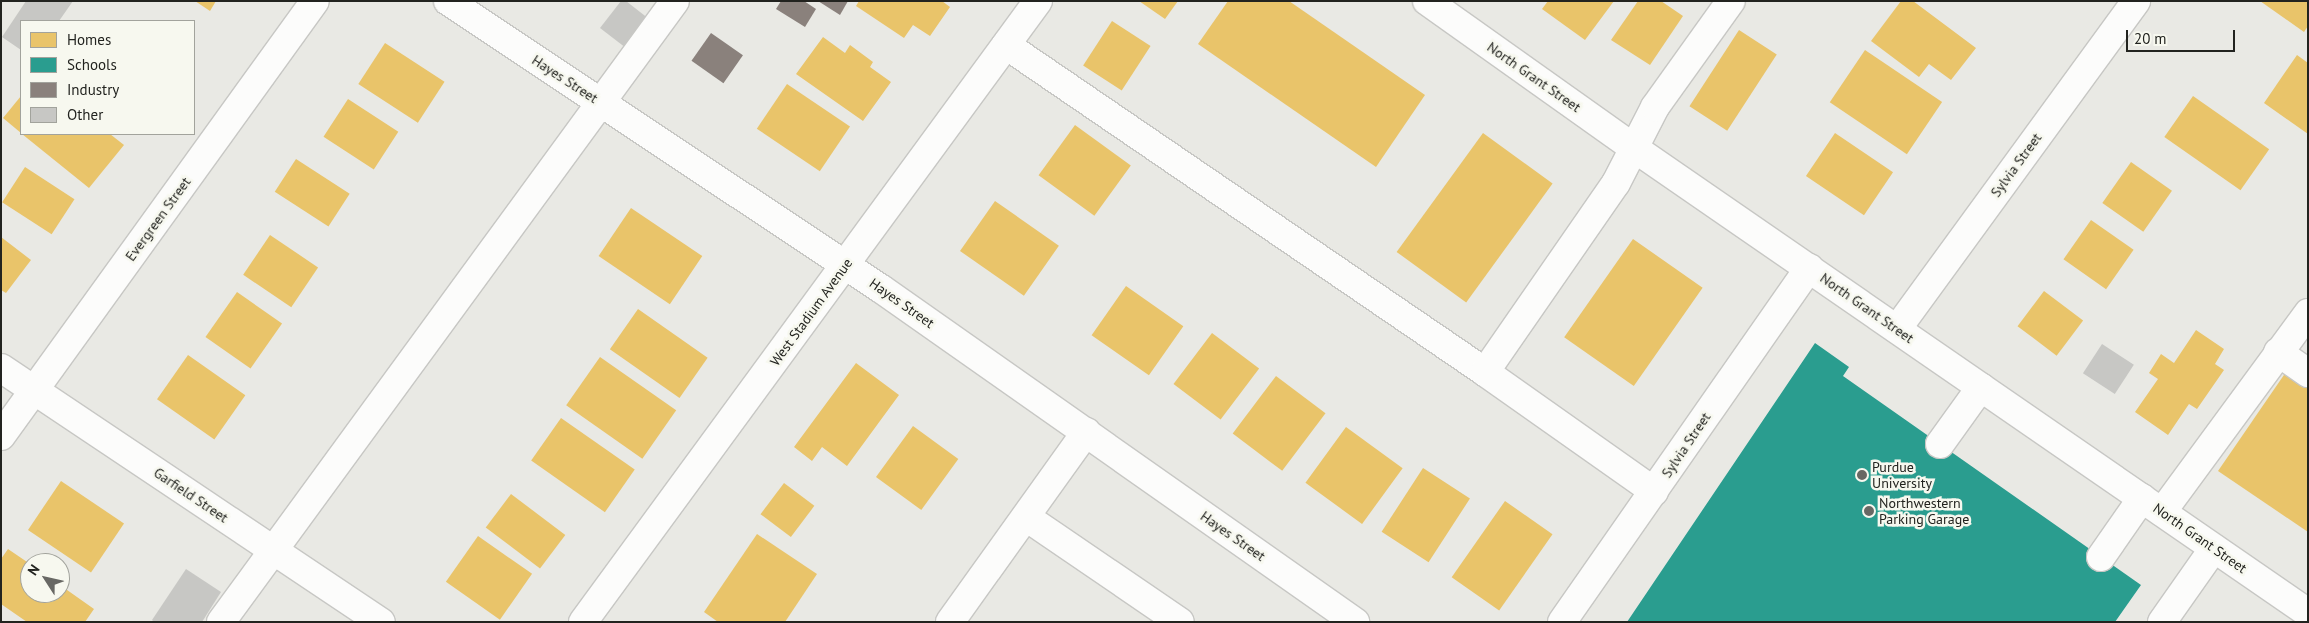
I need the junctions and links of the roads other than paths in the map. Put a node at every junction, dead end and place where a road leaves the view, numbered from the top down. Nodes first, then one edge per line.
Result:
1 (315, 1) edge
2 (448, 1) edge
3 (675, 1) edge
4 (1038, 1) edge
5 (1427, 1) edge
6 (1731, 1) edge
7 (2136, 1) edge
8 (1006, 45) junction
9 (600, 102) junction
10 (1634, 148) junction
11 (845, 265) junction
12 (1809, 268) junction
13 (2308, 313) edge
14 (1897, 329) junction
15 (2278, 352) junction
16 (1, 368) edge
17 (1485, 372) junction
18 (2308, 373) edge
19 (1981, 387) junction
20 (35, 390) junction
21 (1086, 432) junction
22 (1, 436) edge
23 (1940, 444) dead end
24 (1654, 491) junction
25 (2152, 505) junction
26 (1026, 517) junction
27 (2214, 548) junction
28 (272, 550) junction
29 (2101, 557) dead end
30 (2308, 613) edge
31 (1349, 620) edge
32 (221, 622) edge
33 (381, 622) edge
34 (583, 622) edge
35 (950, 622) edge
36 (1180, 622) edge
37 (1562, 622) edge
38 (2162, 622) edge

1 - 20 street, Evergreen Street
2 - 9 street, Hayes Street
3 - 9 street
4 - 8 street, West Stadium Avenue
5 - 10 street, North Grant Street
6 - 10 street
7 - 14 street, Sylvia Street
8 - 11 street, West Stadium Avenue
8 - 17 street
9 - 11 street, Hayes Street
9 - 28 street
10 - 12 street, North Grant Street
10 - 17 street
11 - 21 street, Hayes Street
11 - 34 street, West Stadium Avenue
12 - 14 street, North Grant Street
12 - 24 street, Sylvia Street
13 - 15 street
14 - 19 street, North Grant Street
15 - 18 street
15 - 25 street
16 - 20 street, Garfield Street
17 - 24 street
19 - 23 street
19 - 25 street, North Grant Street
20 - 22 street, Evergreen Street
20 - 28 street, Garfield Street
21 - 26 street
21 - 31 street, Hayes Street
24 - 37 street, Sylvia Street
25 - 27 street, North Grant Street
25 - 29 street
26 - 35 street
26 - 36 street
27 - 30 street, North Grant Street
27 - 38 street
28 - 32 street
28 - 33 street, Garfield Street

